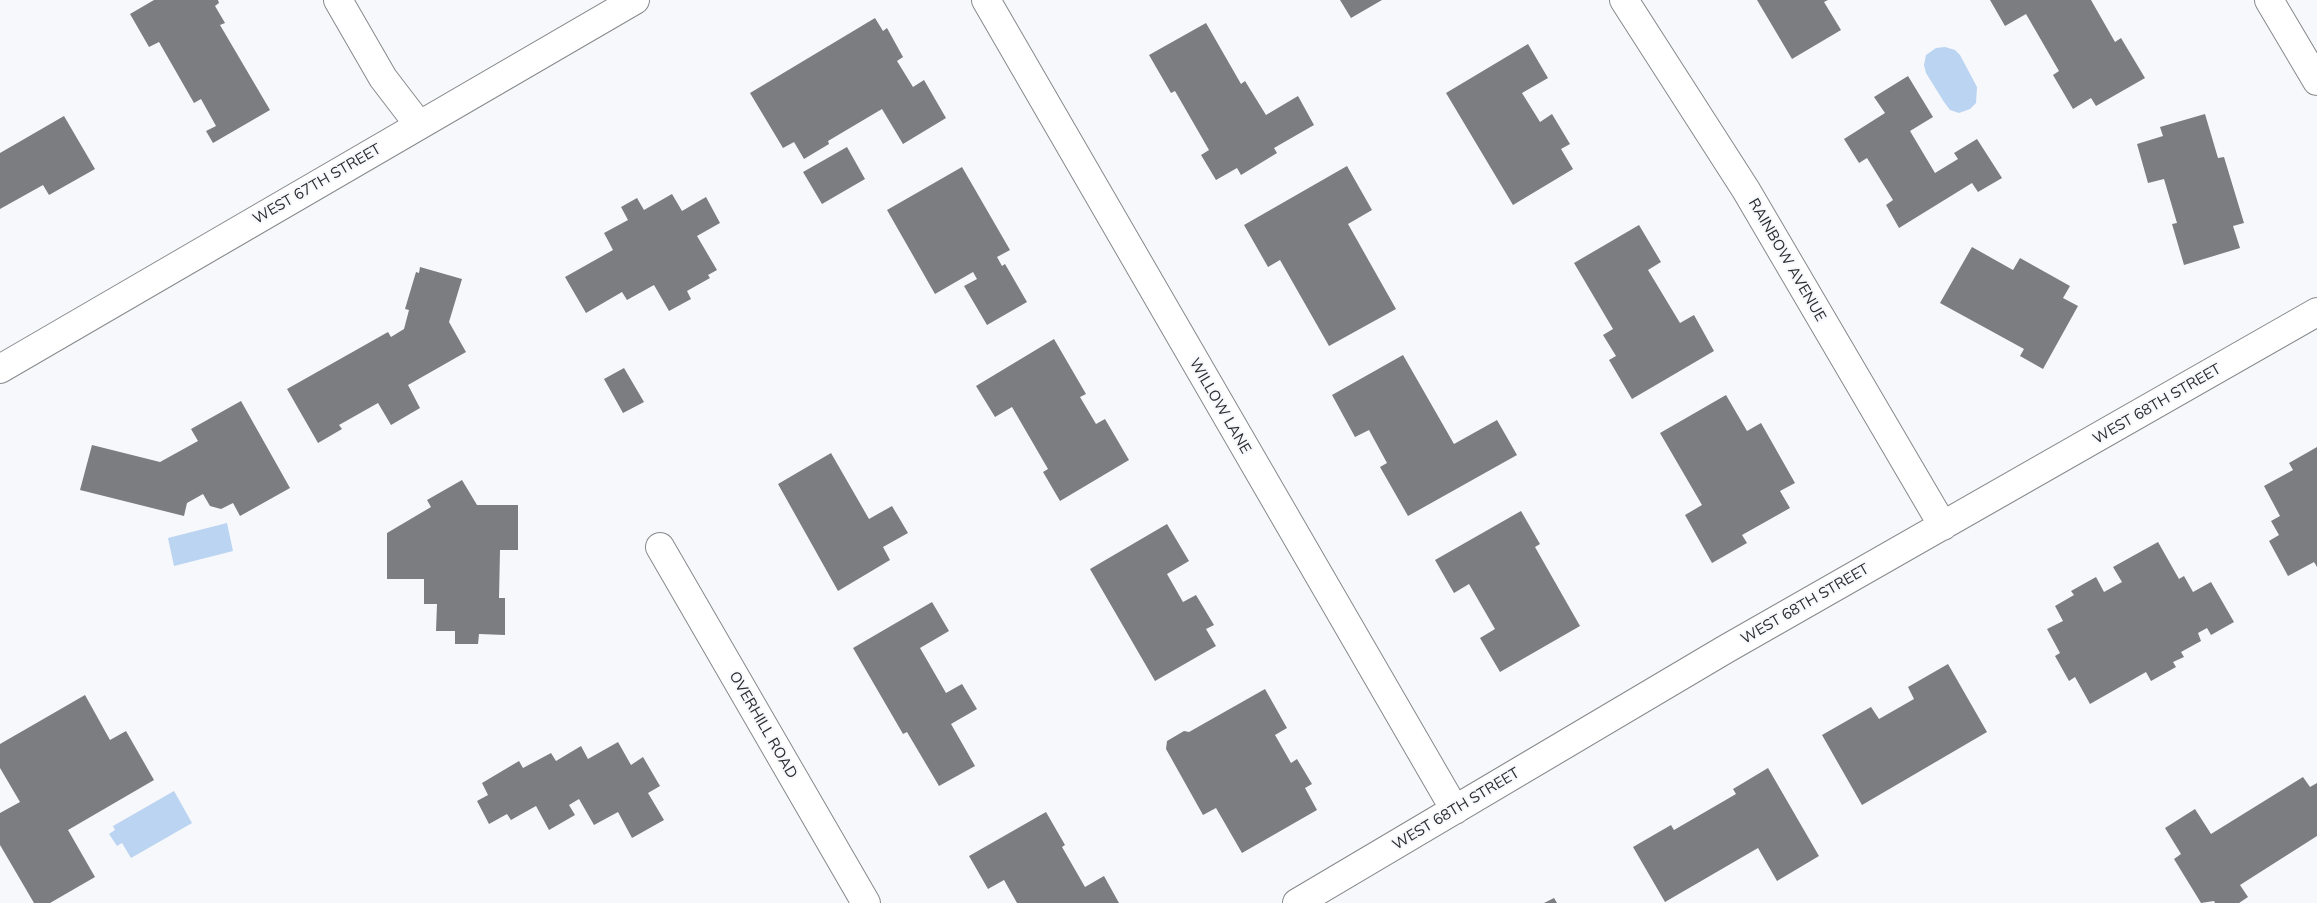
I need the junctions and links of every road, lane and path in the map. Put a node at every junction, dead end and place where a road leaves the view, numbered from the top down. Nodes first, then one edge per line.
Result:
1 (338, 0) edge
2 (635, 0) edge
3 (986, 0) edge
4 (1624, 0) edge
5 (2269, 0) edge
6 (2316, 83) edge
7 (419, 125) junction
8 (2317, 312) edge
9 (0, 369) edge
10 (1943, 526) junction
11 (660, 548) dead end
12 (1455, 810) junction
13 (866, 903) edge
14 (1297, 903) edge

1 - 7 street
2 - 7 street, WEST 67TH STREET
3 - 12 street, WILLOW LANE
4 - 10 street, RAINBOW AVENUE
5 - 6 street
7 - 9 street, WEST 67TH STREET
8 - 10 street, WEST 68TH STREET
10 - 12 street, WEST 68TH STREET
11 - 13 street, OVERHILL ROAD
12 - 14 street, WEST 68TH STREET

